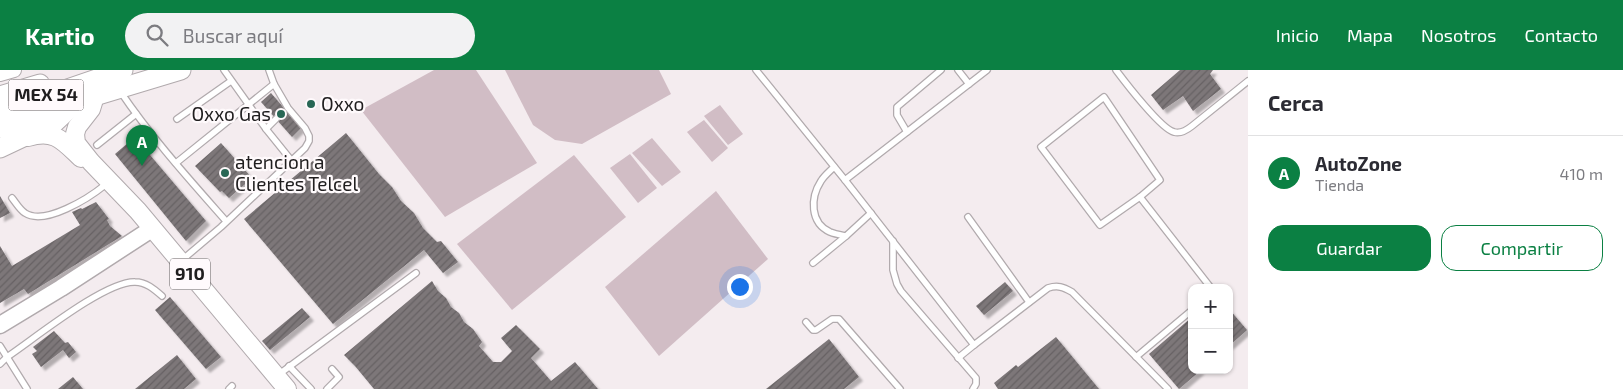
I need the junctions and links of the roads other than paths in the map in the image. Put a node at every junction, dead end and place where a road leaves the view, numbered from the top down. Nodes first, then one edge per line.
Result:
1 (14, 70) edge
2 (124, 70) edge
3 (181, 70) edge
4 (224, 70) edge
5 (269, 70) edge
6 (756, 70) edge
7 (942, 70) edge
8 (958, 70) edge
9 (988, 70) edge
10 (1116, 70) edge
11 (0, 74) edge
12 (231, 81) junction
13 (1248, 81) edge
14 (93, 82) edge
15 (274, 84) junction
16 (969, 84) junction
17 (118, 88) junction
18 (0, 96) edge
19 (76, 102) junction
20 (249, 105) junction
21 (0, 112) edge
22 (136, 114) junction
23 (177, 119) dead end
24 (276, 119) dead end
25 (0, 128) edge
26 (266, 129) junction
27 (907, 132) junction
28 (22, 139) junction
29 (98, 145) dead end
30 (0, 148) edge
31 (291, 160) junction
32 (89, 163) junction
33 (176, 163) junction
34 (834, 167) junction
35 (845, 180) junction
36 (105, 185) junction
37 (1140, 197) junction
38 (12, 198) dead end
39 (871, 213) junction
40 (968, 217) dead end
41 (226, 221) junction
42 (147, 232) junction
43 (846, 236) junction
44 (893, 241) junction
45 (813, 263) dead end
46 (177, 264) junction
47 (416, 273) dead end
48 (1208, 284) edge
49 (162, 296) dead end
50 (1029, 302) junction
51 (1188, 313) edge
52 (806, 322) dead end
53 (0, 325) edge
54 (974, 345) junction
55 (0, 346) edge
56 (7, 357) junction
57 (1136, 357) junction
58 (958, 358) junction
59 (0, 364) edge
60 (332, 369) dead end
61 (280, 380) edge
62 (27, 389) edge
63 (311, 389) edge
64 (327, 389) edge
65 (900, 389) edge
66 (973, 389) edge
67 (1168, 389) edge

1 - 11 street
2 - 14 highway, MEX 54
3 - 17 highway, MEX 54
4 - 12 lane
5 - 15 lane
6 - 34 lane
7 - 27 lane
8 - 16 lane
9 - 16 lane
10 - 13 lane
12 - 20 lane
12 - 23 lane
14 - 17 highway, MEX 54
14 - 18 highway
14 - 19 highway, MEX 54
14 - 21 highway, MEX 54
14 - 32 main road, 910
15 - 20 lane
15 - 31 lane
16 - 27 lane
17 - 22 lane
19 - 25 highway, MEX 54
19 - 28 highway
20 - 26 lane
20 - 33 lane
22 - 29 lane
22 - 33 lane
24 - 26 lane
26 - 31 lane
27 - 35 lane
28 - 30 highway
28 - 32 main road, 910
31 - 41 lane
32 - 36 main road, 910
32 - 46 main road, 910
33 - 41 lane
34 - 35 lane
34 - 43 lane
35 - 39 lane
36 - 38 lane
36 - 42 main road, 910
37 - 37 lane
37 - 48 lane
39 - 43 lane
39 - 44 lane
40 - 50 lane
41 - 46 lane
42 - 46 main road, 910
42 - 53 main road
43 - 45 lane
44 - 54 lane
44 - 58 lane
46 - 61 main road, 910
47 - 61 lane
49 - 56 lane
50 - 54 lane
50 - 57 lane
51 - 57 lane
52 - 65 lane
54 - 58 lane
55 - 56 lane
56 - 59 lane
56 - 62 lane
57 - 67 lane
58 - 66 lane
60 - 64 lane
61 - 63 lane

